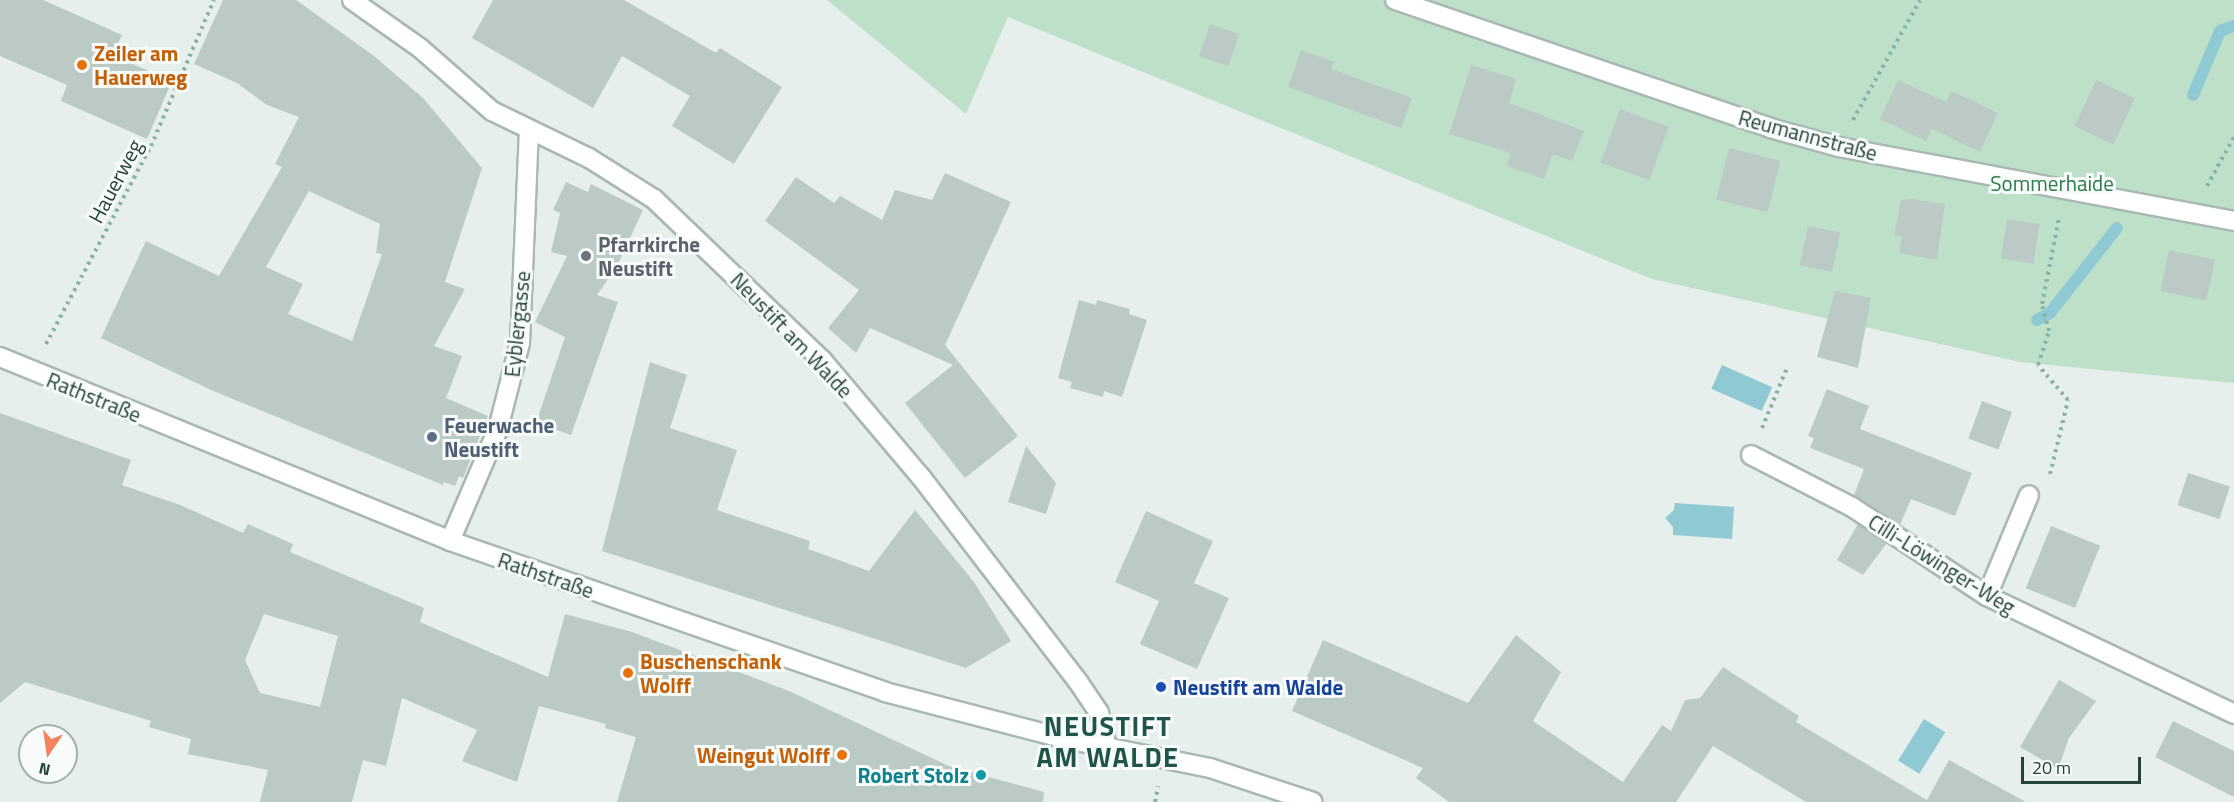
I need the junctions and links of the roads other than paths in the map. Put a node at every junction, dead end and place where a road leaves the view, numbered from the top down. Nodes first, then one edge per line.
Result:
1 (352, 0) edge
2 (1395, 0) edge
3 (529, 131) junction
4 (2234, 221) edge
5 (0, 357) edge
6 (1751, 455) road end
7 (2028, 495) dead end
8 (450, 542) junction
9 (1987, 596) junction
10 (2234, 714) edge
11 (1107, 747) junction
12 (1313, 802) edge

1 - 3 street, Neustift am Walde
2 - 4 street, Reumannstraße
3 - 8 street, Eyblergasse
3 - 11 street, Neustift am Walde
5 - 8 street, Rathstraße
6 - 9 street, Cilli-Löwinger-Weg
7 - 9 street
8 - 11 street, Rathstraße
9 - 10 street, Cilli-Löwinger-Weg
11 - 12 street

